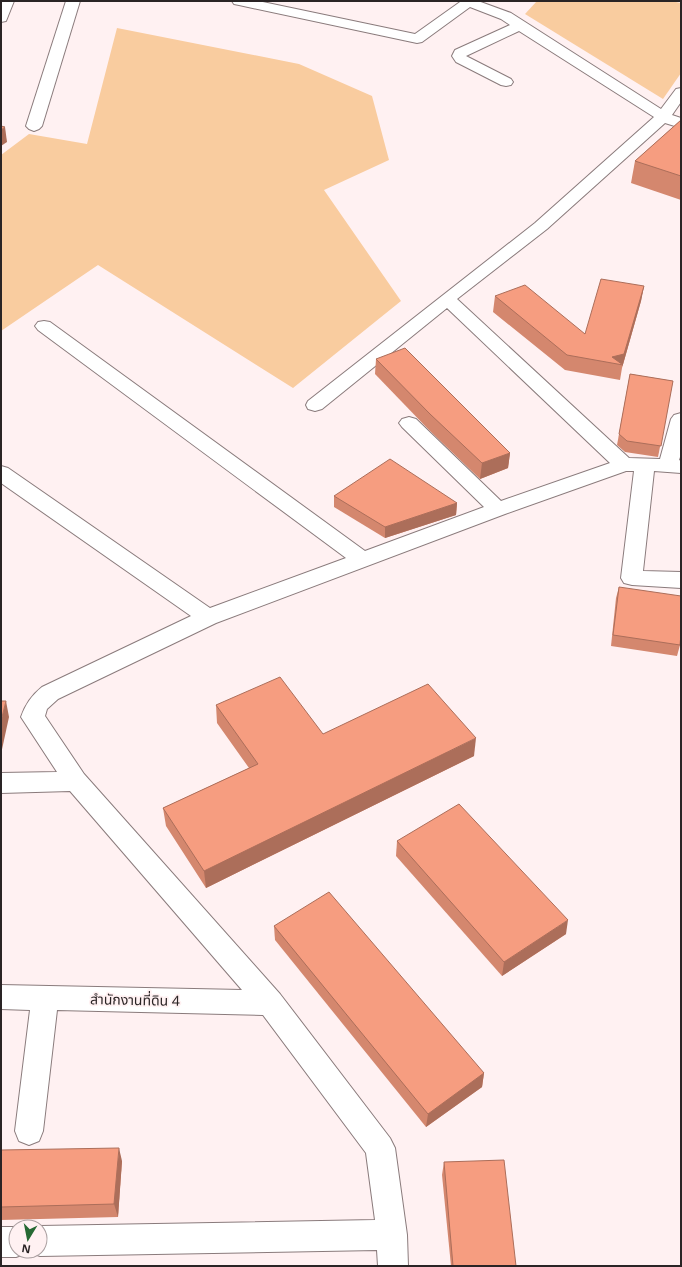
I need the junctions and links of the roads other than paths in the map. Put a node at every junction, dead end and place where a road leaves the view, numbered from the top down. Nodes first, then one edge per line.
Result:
1 (7, 1) edge
2 (73, 1) edge
3 (239, 1) edge
4 (468, 1) edge
5 (1, 18) edge
6 (520, 25) junction
7 (506, 82) dead end
8 (681, 92) edge
9 (663, 117) junction
10 (681, 123) edge
11 (34, 126) dead end
12 (447, 299) junction
13 (44, 326) dead end
14 (315, 405) dead end
15 (681, 419) edge
16 (409, 423) dead end
17 (645, 464) junction
18 (624, 466) junction
19 (675, 467) edge
20 (1, 473) edge
21 (498, 509) junction
22 (363, 560) junction
23 (681, 580) edge
24 (208, 617) junction
25 (76, 781) junction
26 (1, 783) edge
27 (1, 997) edge
28 (45, 998) junction
29 (270, 1003) junction
30 (28, 1131) dead end
31 (392, 1235) junction
32 (48, 1241) edge
33 (393, 1266) edge

1 - 5 street
2 - 11 street
3 - 4 street
4 - 6 street
6 - 7 street
6 - 9 street
8 - 9 street
9 - 10 street
9 - 12 street
12 - 14 street
12 - 18 street
13 - 22 street
15 - 19 street
16 - 21 street
17 - 18 street
17 - 19 street
17 - 23 street
18 - 21 street
20 - 24 street
21 - 22 street
22 - 24 street
24 - 25 street
25 - 26 street
25 - 29 street
27 - 28 street, สำนักงานที่ดิน 4
28 - 29 street, สำนักงานที่ดิน 4
28 - 30 street
29 - 31 street
31 - 32 street
31 - 33 street

